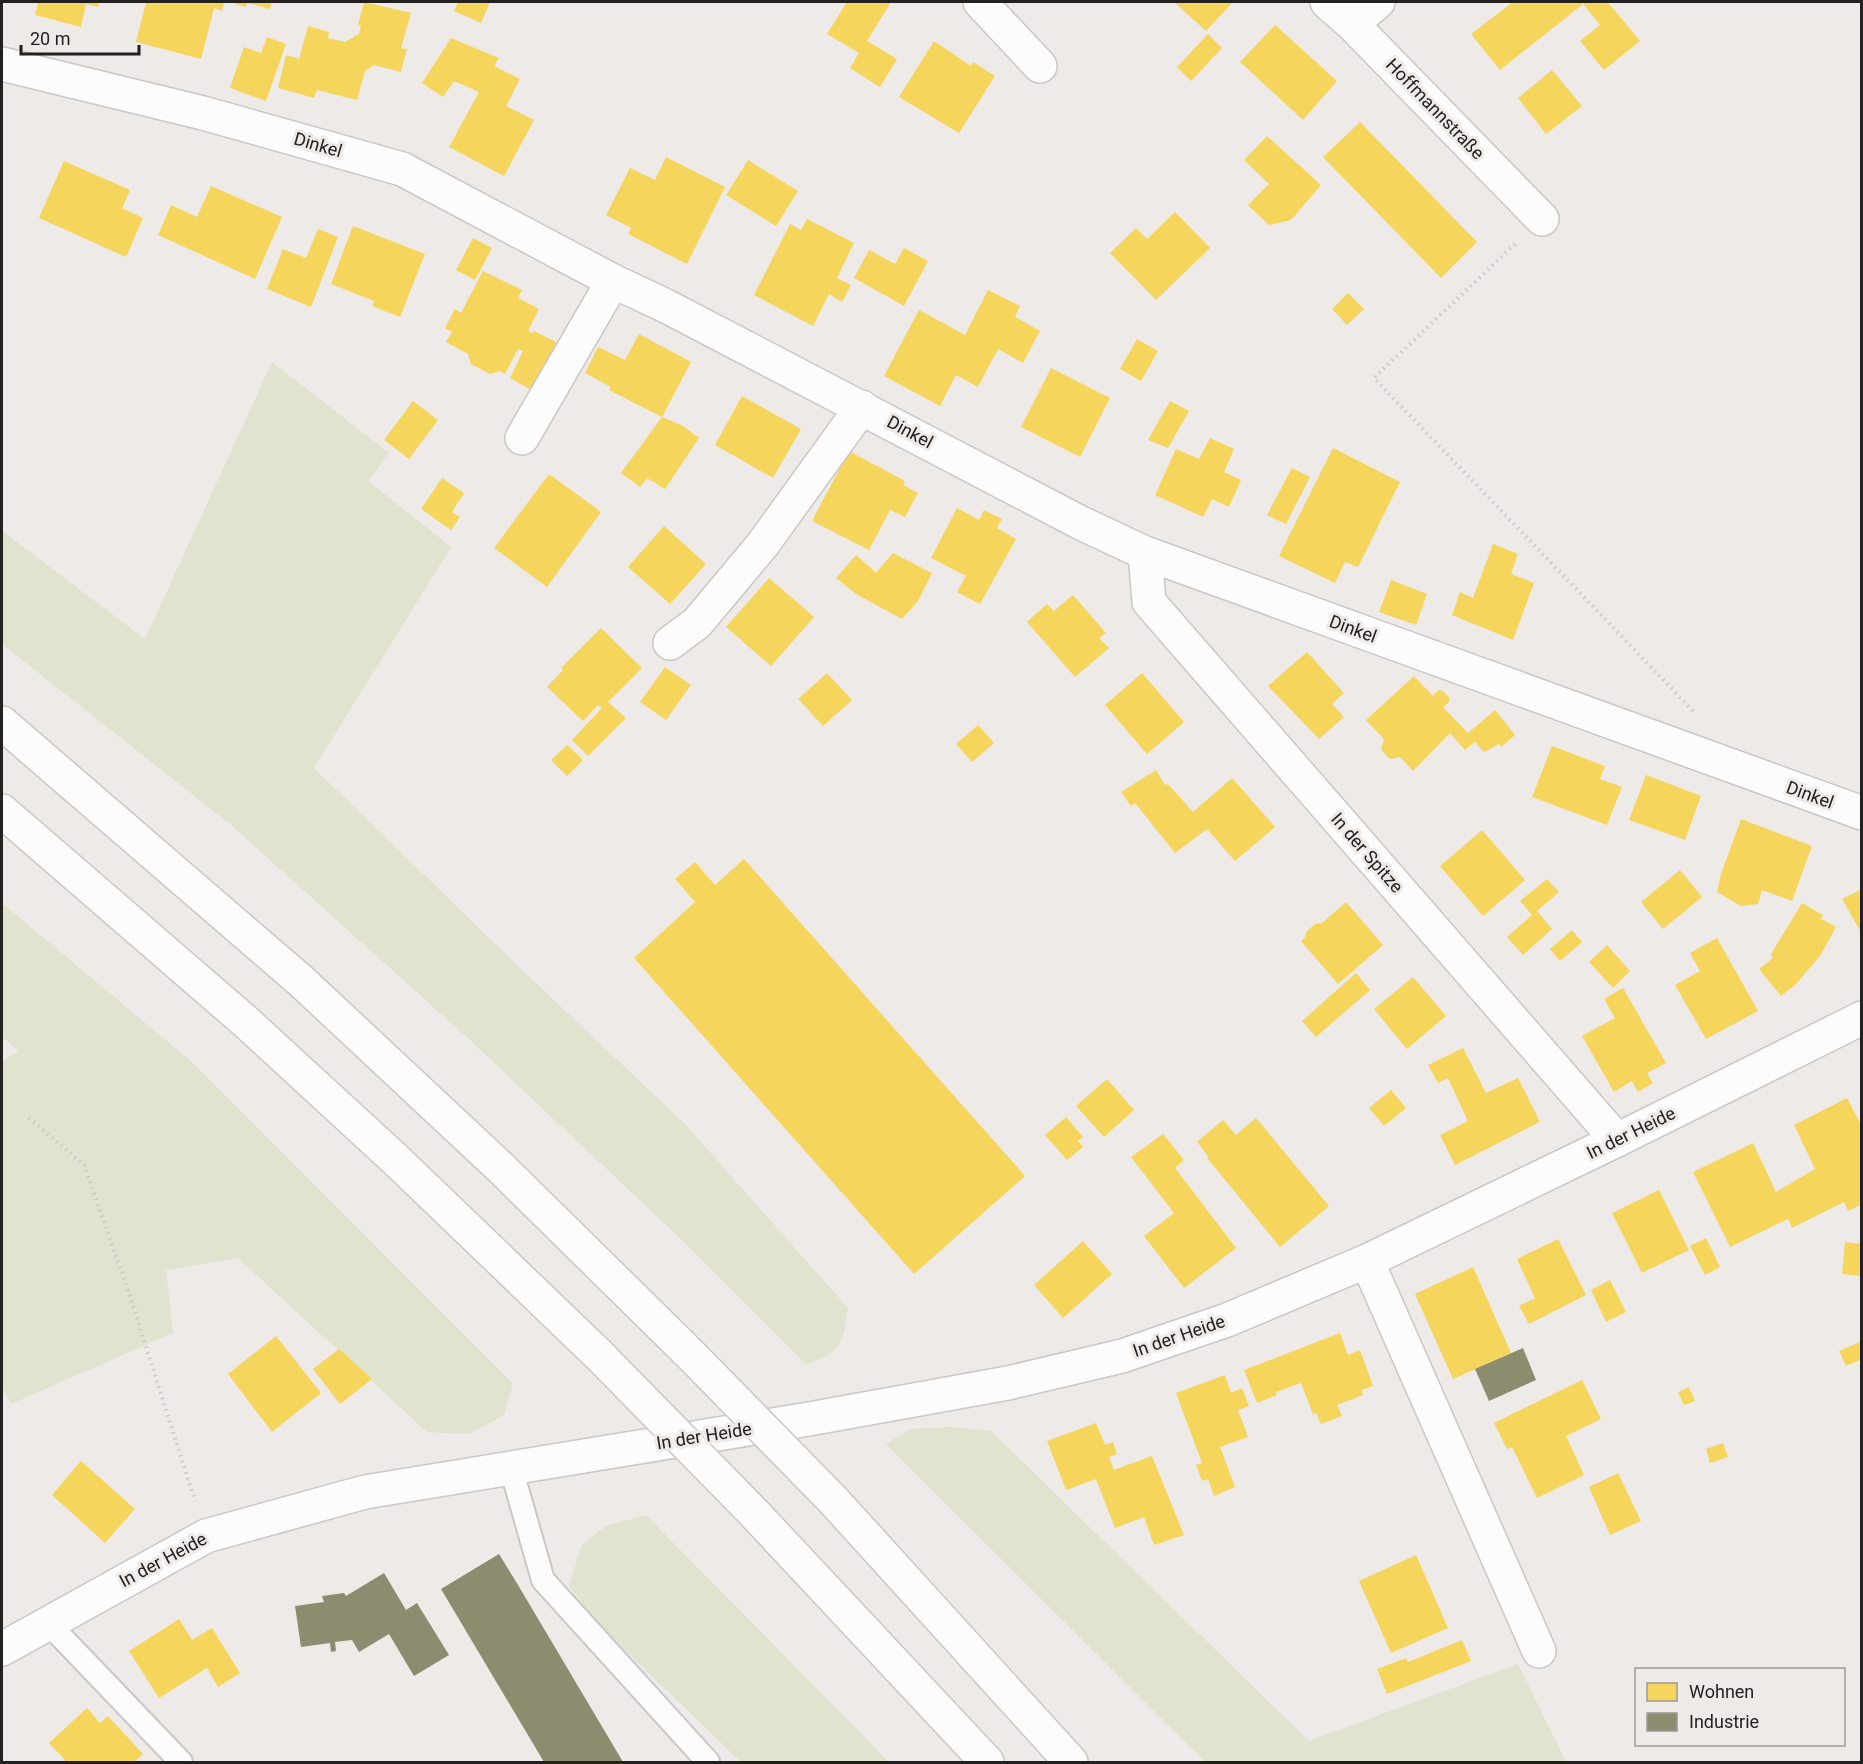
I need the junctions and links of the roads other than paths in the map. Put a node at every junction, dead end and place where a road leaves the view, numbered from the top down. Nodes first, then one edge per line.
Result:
1 (980, 2) edge
2 (1327, 2) edge
3 (1378, 2) edge
4 (1352, 24) junction
5 (2, 64) edge
6 (1040, 66) dead end
7 (1542, 219) road end
8 (613, 281) junction
9 (862, 407) junction
10 (522, 438) dead end
11 (1145, 554) junction
12 (670, 643) dead end
13 (2, 723) edge
14 (2, 811) edge
15 (1862, 813) edge
16 (1862, 1018) edge
17 (1617, 1140) junction
18 (1367, 1261) junction
19 (511, 1468) junction
20 (48, 1623) junction
21 (2, 1649) edge
22 (1539, 1650) dead end
23 (181, 1762) edge
24 (708, 1762) edge
25 (987, 1762) edge
26 (1071, 1762) edge

1 - 6 main road
2 - 4 main road, Hoffmannstraße
3 - 4 main road
4 - 7 main road, Hoffmannstraße
5 - 8 main road, Dinkel
8 - 9 main road, Dinkel
8 - 10 main road
9 - 11 main road, Dinkel
9 - 12 main road
11 - 15 main road, Dinkel
11 - 17 main road, In der Spitze
13 - 26 main road, bridge
14 - 25 main road, bridge
16 - 17 main road, In der Heide
17 - 18 main road, In der Heide
18 - 19 main road, In der Heide
18 - 22 main road
19 - 20 main road, In der Heide
19 - 24 lane
20 - 21 main road, In der Heide
20 - 23 lane

